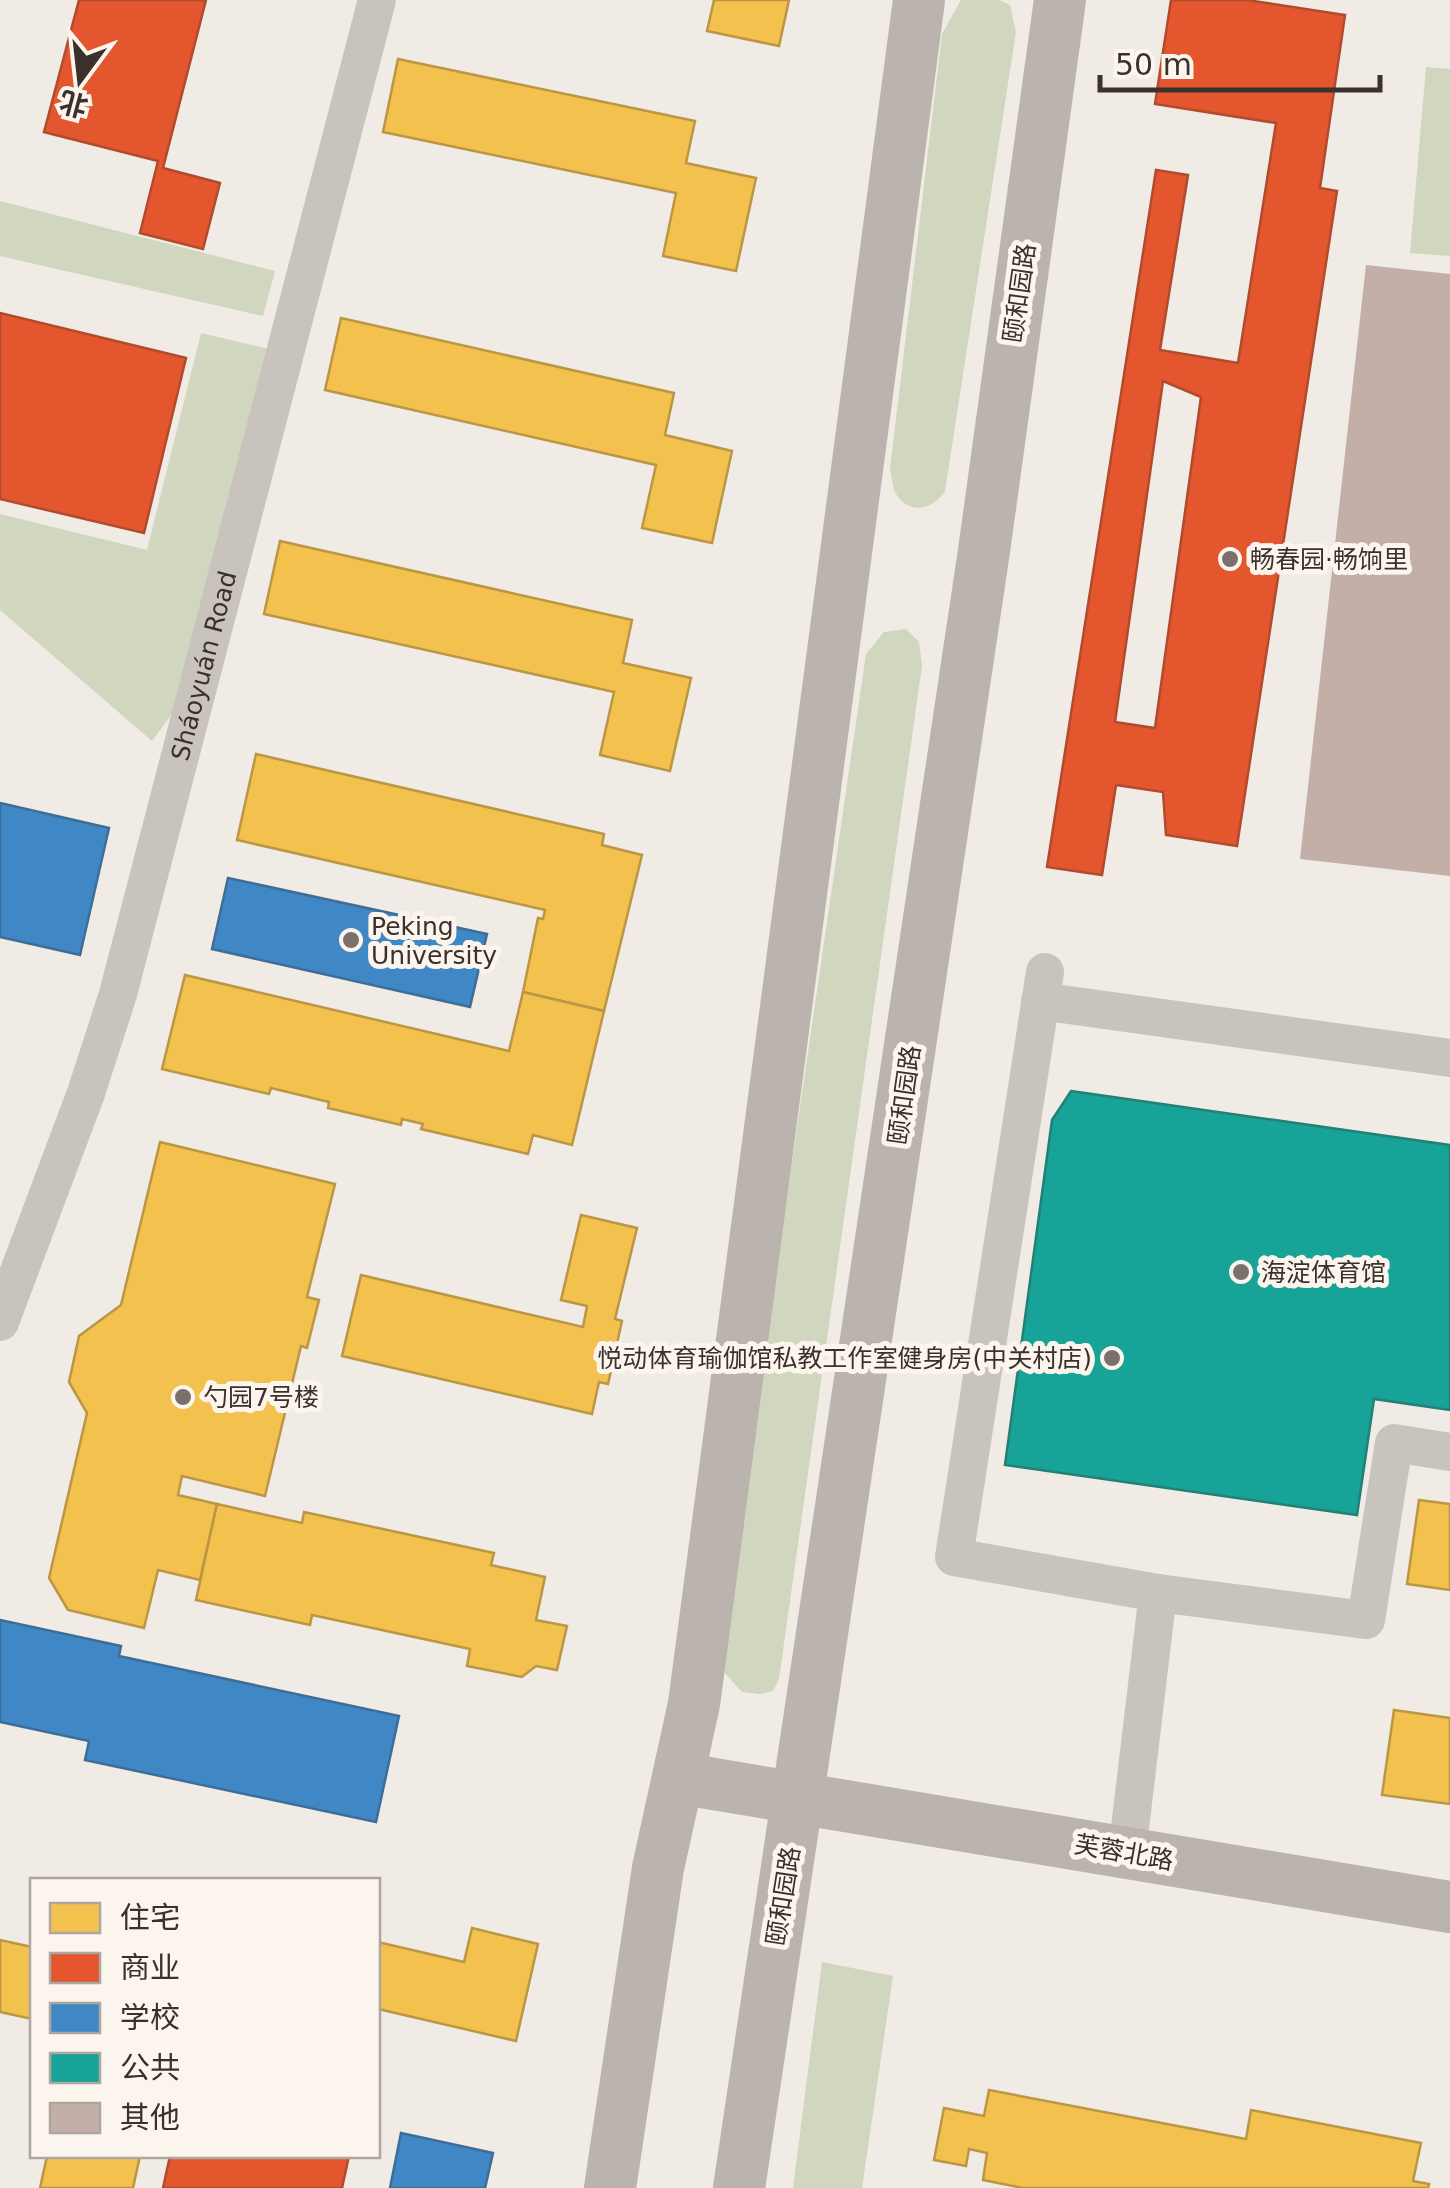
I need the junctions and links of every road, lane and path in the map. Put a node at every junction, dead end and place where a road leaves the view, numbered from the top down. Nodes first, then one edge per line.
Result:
1 (377, 0) edge
2 (918, 0) edge
3 (1060, 0) edge
4 (1450, 1058) edge
5 (0, 1322) edge
6 (1450, 1452) edge
7 (1158, 1593) junction
8 (678, 1778) junction
9 (799, 1797) junction
10 (1127, 1852) junction
11 (1450, 1908) edge
12 (610, 2188) edge
13 (740, 2188) edge

1 - 5 street, Sháoyuán Road
2 - 8 street
3 - 9 street, 颐和园路
4 - 7 street
6 - 7 street
7 - 10 street
8 - 9 street, 芙蓉北路
8 - 12 street
9 - 10 street, 芙蓉北路
9 - 13 street, 颐和园路
10 - 11 street, 芙蓉北路

